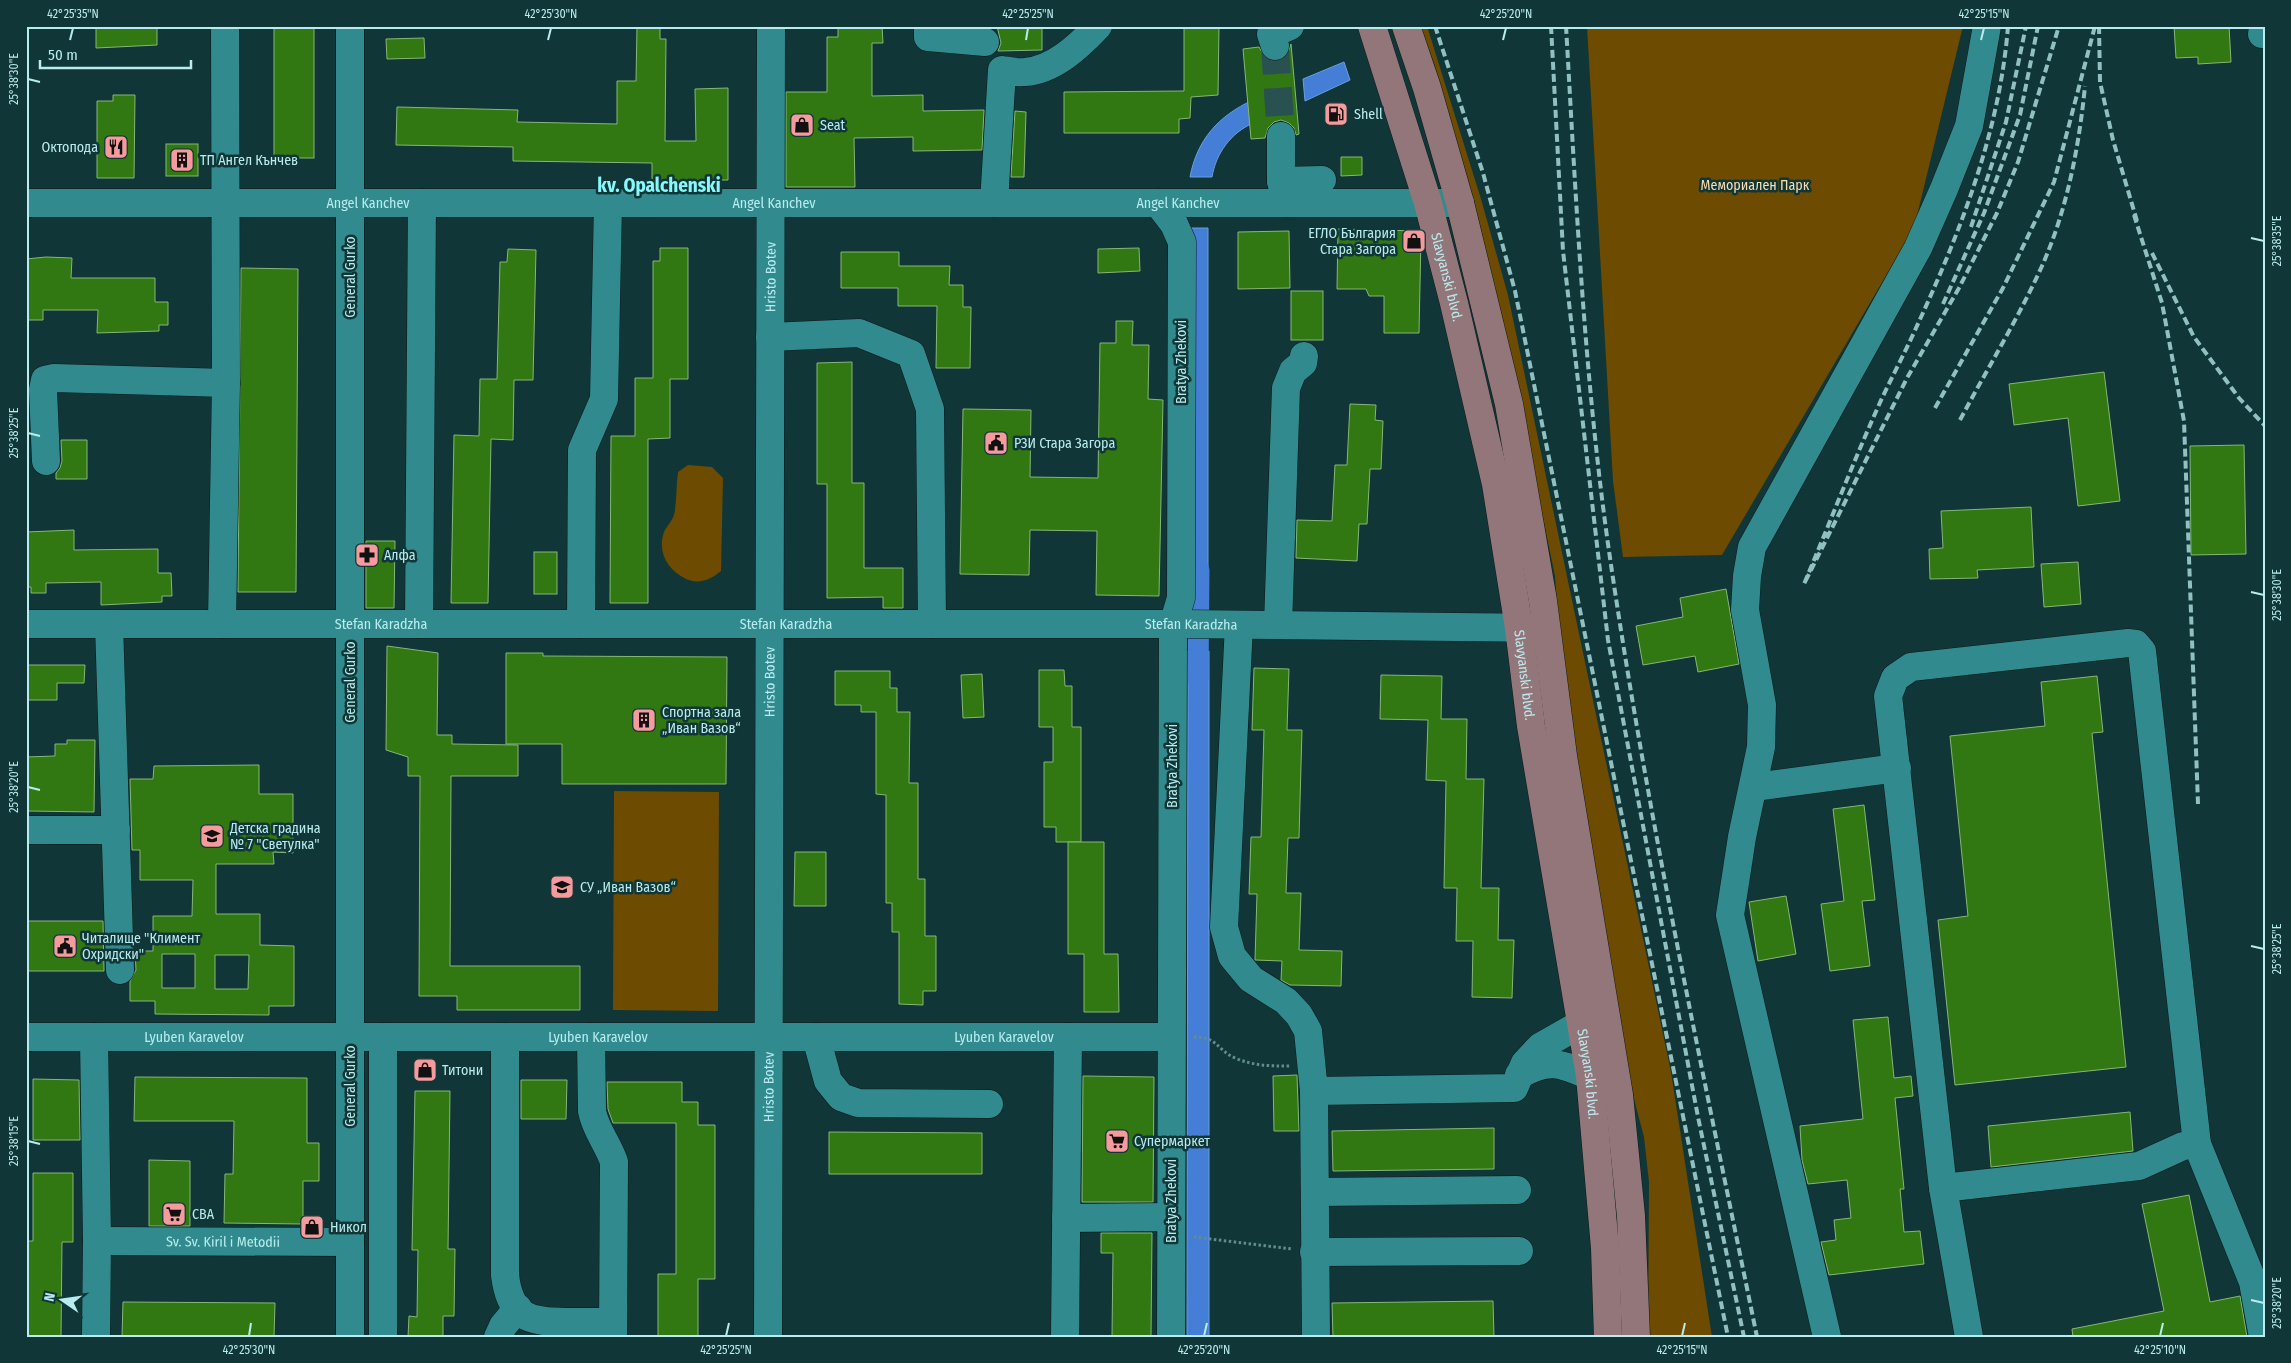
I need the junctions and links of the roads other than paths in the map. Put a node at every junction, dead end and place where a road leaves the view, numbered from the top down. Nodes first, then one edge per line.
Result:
1 (225, 26) edge
2 (350, 26) edge
3 (771, 26) edge
4 (928, 26) edge
5 (1098, 26) edge
6 (1372, 26) edge
7 (1406, 26) edge
8 (1986, 26) edge
9 (985, 34) edge
10 (1002, 70) junction
11 (1281, 136) tunnel mouth
12 (1322, 180) dead end
13 (1283, 192) junction
14 (350, 203) junction
15 (608, 203) junction
16 (770, 203) junction
17 (994, 203) junction
18 (1158, 203) junction
19 (1428, 203) junction
20 (1460, 203) junction
21 (26, 204) edge
22 (226, 204) junction
23 (422, 204) junction
24 (770, 337) junction
25 (1304, 356) dead end
26 (226, 383) junction
27 (46, 461) dead end
28 (26, 624) edge
29 (109, 624) junction
30 (222, 624) junction
31 (350, 624) junction
32 (419, 624) junction
33 (581, 624) junction
34 (769, 624) junction
35 (932, 624) junction
36 (1179, 624) junction
37 (1239, 625) junction
38 (1278, 625) junction
39 (1519, 628) junction
40 (1546, 628) junction
41 (1897, 768) junction
42 (1754, 787) junction
43 (26, 830) edge
44 (116, 830) junction
45 (120, 970) dead end
46 (1582, 1023) junction
47 (768, 1036) junction
48 (26, 1037) edge
49 (94, 1037) junction
50 (350, 1037) junction
51 (383, 1037) junction
52 (505, 1037) junction
53 (592, 1037) junction
54 (816, 1037) junction
55 (1068, 1037) junction
56 (1171, 1037) junction
57 (1519, 1075) junction
58 (1590, 1076) junction
59 (1313, 1078) junction
60 (989, 1104) dead end
61 (2197, 1144) junction
62 (1943, 1188) junction
63 (1517, 1190) dead end
64 (1315, 1192) junction
65 (1066, 1218) junction
66 (1179, 1227) junction
67 (97, 1241) junction
68 (350, 1242) junction
69 (1519, 1251) dead end
70 (1314, 1255) junction
71 (518, 1308) junction
72 (613, 1329) edge
73 (96, 1337) edge
74 (350, 1337) edge
75 (383, 1337) edge
76 (498, 1337) edge
77 (768, 1337) edge
78 (1065, 1337) edge
79 (1171, 1337) edge
80 (1316, 1337) edge
81 (1608, 1337) edge
82 (1636, 1337) edge
83 (1827, 1337) edge
84 (1969, 1337) edge
85 (2263, 1337) edge

1 - 22 street
2 - 14 street, General Gurko
3 - 16 street, Hristo Botev
4 - 9 street
5 - 10 street
6 - 19 main road, Slavyanski blvd.
7 - 20 main road, Slavyanski blvd.
8 - 42 street
9 - 10 street
10 - 17 street
11 - 13 street
12 - 13 street
13 - 18 street, Angel Kanchev
13 - 19 street, Angel Kanchev
14 - 22 street, Angel Kanchev
14 - 23 street, Angel Kanchev
14 - 31 street, General Gurko
15 - 16 street, Angel Kanchev
15 - 23 street, Angel Kanchev
15 - 33 street
16 - 17 street, Angel Kanchev
16 - 24 street, Hristo Botev
17 - 18 street, Angel Kanchev
18 - 36 street, Bratya Zhekovi
19 - 20 street, Angel Kanchev
19 - 39 main road, Slavyanski blvd.
20 - 40 main road, Slavyanski blvd.
21 - 22 street, Angel Kanchev
22 - 26 street
23 - 32 street
24 - 34 street, Hristo Botev
24 - 35 street
25 - 38 street
26 - 27 street
26 - 30 street
28 - 29 street, Stefan Karadzha
29 - 30 street, Stefan Karadzha
29 - 44 street
30 - 31 street, Stefan Karadzha
31 - 32 street, Stefan Karadzha
31 - 50 street, General Gurko
32 - 33 street, Stefan Karadzha
33 - 34 street, Stefan Karadzha
34 - 35 street, Stefan Karadzha
34 - 47 street, Hristo Botev
35 - 36 street, Stefan Karadzha
36 - 37 street, Stefan Karadzha
36 - 56 street, Bratya Zhekovi
37 - 38 street, Stefan Karadzha
37 - 59 street
38 - 39 street, Stefan Karadzha
39 - 40 street, Stefan Karadzha
39 - 46 main road, Slavyanski blvd.
40 - 82 main road, Slavyanski blvd.
41 - 42 street
41 - 61 street
41 - 62 street
42 - 83 street
43 - 44 street
44 - 45 street
46 - 57 street
46 - 58 main road, Slavyanski blvd.
47 - 53 street, Lyuben Karavelov
47 - 54 street, Lyuben Karavelov
47 - 77 street, Hristo Botev
48 - 49 street, Lyuben Karavelov
49 - 50 street, Lyuben Karavelov
49 - 67 street
50 - 51 street, Lyuben Karavelov
50 - 68 street, General Gurko
51 - 52 street, Lyuben Karavelov
51 - 75 street
52 - 53 street, Lyuben Karavelov
52 - 71 street
53 - 72 street
54 - 55 street, Lyuben Karavelov
54 - 60 street
55 - 56 street, Lyuben Karavelov
55 - 65 street
56 - 66 street, Bratya Zhekovi
57 - 58 street
57 - 59 street
58 - 81 main road, Slavyanski blvd.
59 - 64 street
61 - 62 street
61 - 85 street
62 - 84 street
63 - 64 street
64 - 70 street
65 - 66 street
65 - 78 street
66 - 79 street, Bratya Zhekovi
67 - 68 street, Sv. Sv. Kiril i Metodii
67 - 73 street
68 - 74 street, General Gurko
69 - 70 street
70 - 80 street
71 - 72 street
71 - 76 street

